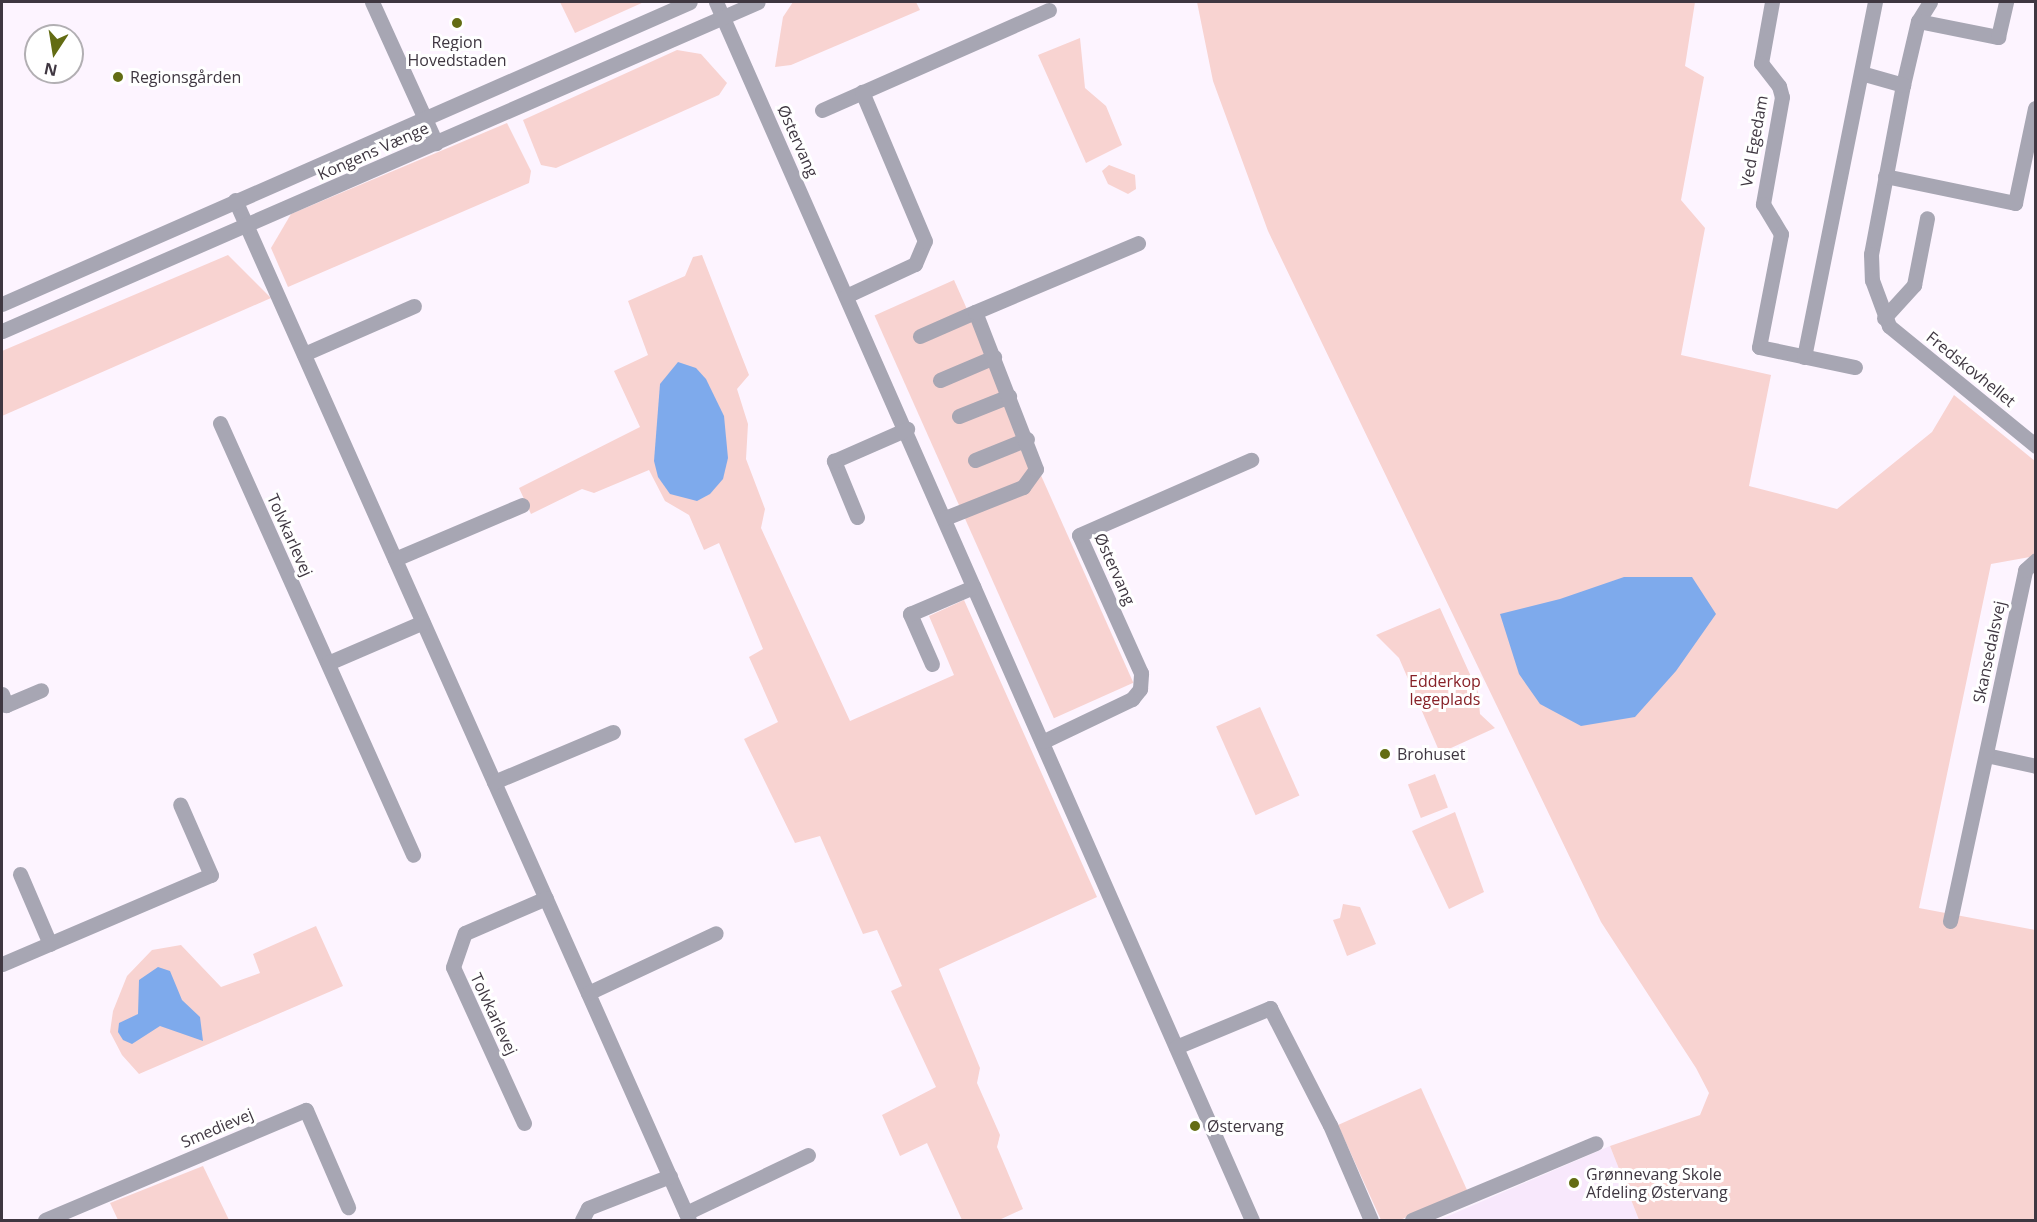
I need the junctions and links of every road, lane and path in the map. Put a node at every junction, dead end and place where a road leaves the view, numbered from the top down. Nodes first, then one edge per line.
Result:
1 (372, 2) edge
2 (690, 2) edge
3 (716, 2) edge
4 (758, 2) edge
5 (1772, 2) edge
6 (1875, 2) edge
7 (1930, 2) edge
8 (2006, 2) edge
9 (1049, 10) dead end
10 (723, 18) junction
11 (1918, 21) junction
12 (1861, 73) junction
13 (1903, 85) junction
14 (862, 92) junction
15 (2035, 108) edge
16 (822, 110) dead end
17 (426, 117) junction
18 (436, 143) junction
19 (1885, 176) junction
20 (235, 200) junction
21 (1927, 218) dead end
22 (247, 226) junction
23 (1138, 243) dead end
24 (846, 296) junction
25 (2, 304) edge
26 (414, 306) dead end
27 (975, 312) junction
28 (1884, 318) junction
29 (2, 331) edge
30 (920, 336) dead end
31 (304, 354) junction
32 (994, 357) junction
33 (1804, 357) junction
34 (1855, 366) dead end
35 (940, 380) dead end
36 (1009, 396) junction
37 (959, 416) dead end
38 (220, 423) dead end
39 (907, 429) junction
40 (1027, 439) junction
41 (2036, 446) edge
42 (975, 460) dead end
43 (1251, 460) dead end
44 (522, 505) dead end
45 (857, 517) dead end
46 (945, 518) junction
47 (395, 559) junction
48 (2036, 560) edge
49 (973, 587) junction
50 (423, 622) junction
51 (328, 663) junction
52 (932, 664) dead end
53 (41, 690) dead end
54 (2, 694) edge
55 (613, 732) dead end
56 (1044, 741) junction
57 (1986, 755) junction
58 (2036, 766) edge
59 (494, 782) junction
60 (180, 804) dead end
61 (413, 855) dead end
62 (20, 874) dead end
63 (546, 898) junction
64 (1950, 921) dead end
65 (716, 933) dead end
66 (50, 944) junction
67 (2, 964) edge
68 (588, 993) junction
69 (1176, 1047) junction
70 (524, 1124) dead end
71 (1596, 1143) dead end
72 (808, 1155) dead end
73 (670, 1176) junction
74 (348, 1207) dead end
75 (688, 1217) edge
76 (45, 1221) edge
77 (582, 1221) edge
78 (1252, 1221) edge
79 (1371, 1221) edge
80 (1412, 1221) edge

1 - 17 street
2 - 17 street, Kongens Vænge
3 - 10 street, Østervang
4 - 10 street, Kongens Vænge
5 - 33 street, Ved Egedam
6 - 12 street
7 - 11 street
8 - 11 street
9 - 14 street, Østervang
10 - 18 street, Kongens Vænge
10 - 24 street, Østervang
11 - 13 street
12 - 13 street
12 - 33 street
13 - 19 street
14 - 16 street, Østervang
14 - 24 street
15 - 19 street
17 - 18 street
17 - 20 street, Kongens Vænge
18 - 22 street, Kongens Vænge
19 - 28 street
20 - 22 street
20 - 25 street, Kongens Vænge
21 - 28 street
22 - 29 street, Kongens Vænge
22 - 31 street
23 - 27 street
24 - 39 street, Østervang
26 - 31 street
27 - 30 street
27 - 32 street
28 - 41 street, Fredskovhellet
31 - 47 street
32 - 35 street
32 - 36 street
33 - 34 street, Ved Egedam
36 - 37 street
36 - 40 street
38 - 51 street, Tolvkarlevej
39 - 45 street
39 - 46 street, Østervang
40 - 42 street
40 - 46 street
43 - 56 street, Østervang
44 - 47 street
46 - 49 street, Østervang
47 - 50 street
48 - 57 street, Skansedalsvej
49 - 52 street
49 - 56 street, Østervang
50 - 51 street
50 - 59 street
51 - 61 street, Tolvkarlevej
53 - 54 street
55 - 59 street
56 - 69 street, Østervang
57 - 58 street
57 - 64 street, Skansedalsvej
59 - 63 street
60 - 66 street
62 - 66 street
63 - 68 street
63 - 70 street, Tolvkarlevej
65 - 68 street
66 - 67 street
68 - 73 street
69 - 78 street, Østervang
69 - 79 street
71 - 80 street
72 - 75 street
73 - 75 street
73 - 77 street
74 - 76 street, Smedievej

